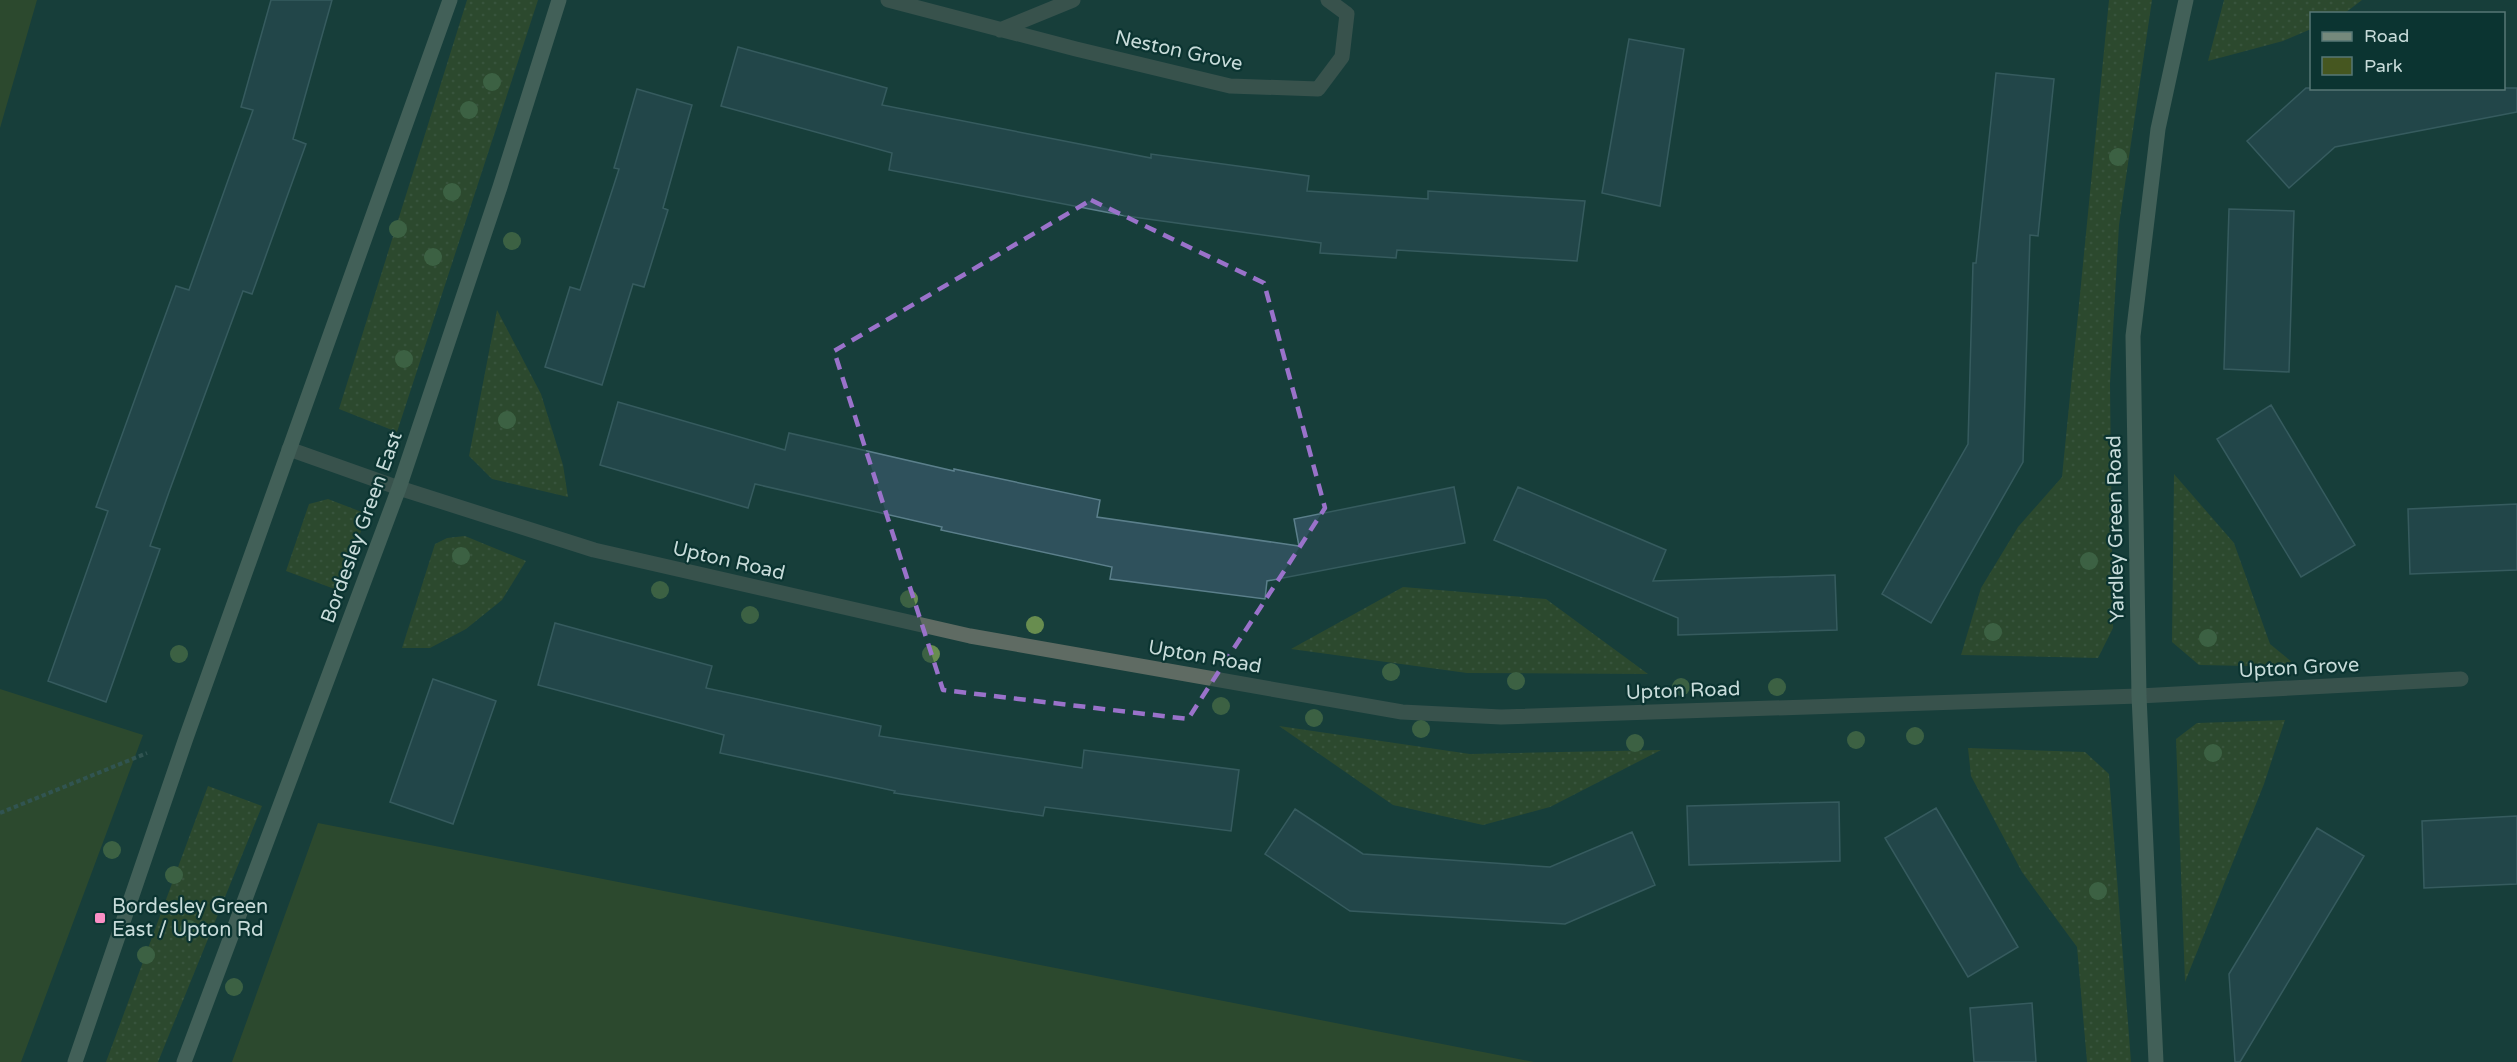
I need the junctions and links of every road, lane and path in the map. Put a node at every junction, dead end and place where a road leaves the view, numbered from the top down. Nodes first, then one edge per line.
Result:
1 (450, 0) edge
2 (559, 0) edge
3 (888, 0) edge
4 (1073, 0) edge
5 (1328, 0) edge
6 (2186, 0) edge
7 (1000, 30) junction
8 (289, 449) junction
9 (399, 488) junction
10 (2461, 679) dead end
11 (2139, 696) junction
12 (186, 738) junction
13 (0, 813) edge
14 (75, 1062) edge
15 (184, 1062) edge
16 (2156, 1062) edge

1 - 8 main road
2 - 9 main road, Bordesley Green East
3 - 7 street, Neston Grove
4 - 7 street
5 - 7 street, Neston Grove
6 - 11 main road, Yardley Green Road
8 - 9 street, Upton Road
8 - 12 main road
9 - 11 street, Upton Road
9 - 15 main road, Bordesley Green East
10 - 11 street, Upton Grove
11 - 16 main road, Yardley Green Road
12 - 13 path
12 - 14 main road

